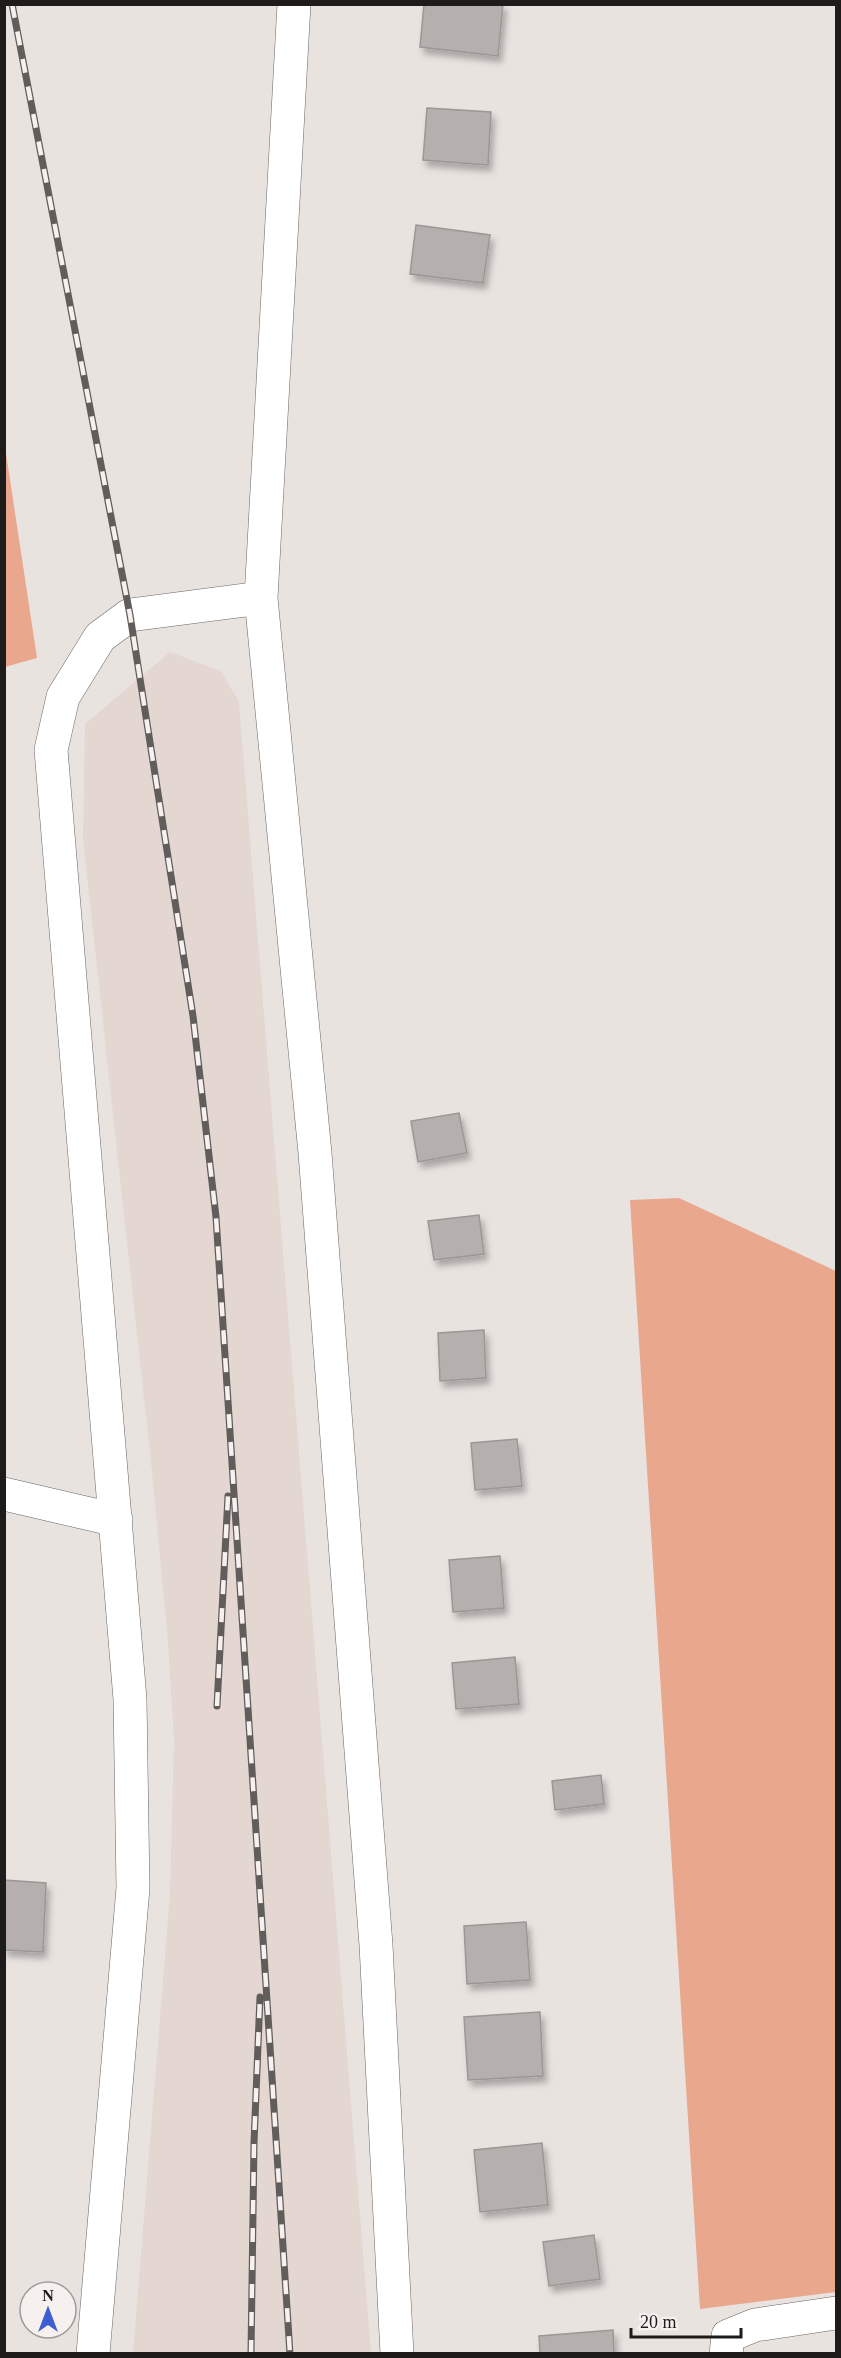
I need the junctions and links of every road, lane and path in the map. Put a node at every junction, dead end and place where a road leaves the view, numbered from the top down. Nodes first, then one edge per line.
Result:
1 (294, 4) edge
2 (261, 598) junction
3 (4, 1494) edge
4 (116, 1520) junction
5 (837, 2313) edge
6 (93, 2354) edge
7 (397, 2354) edge
8 (726, 2354) edge

1 - 2 street
2 - 4 street
2 - 7 street
3 - 4 street
4 - 6 street
5 - 8 street

